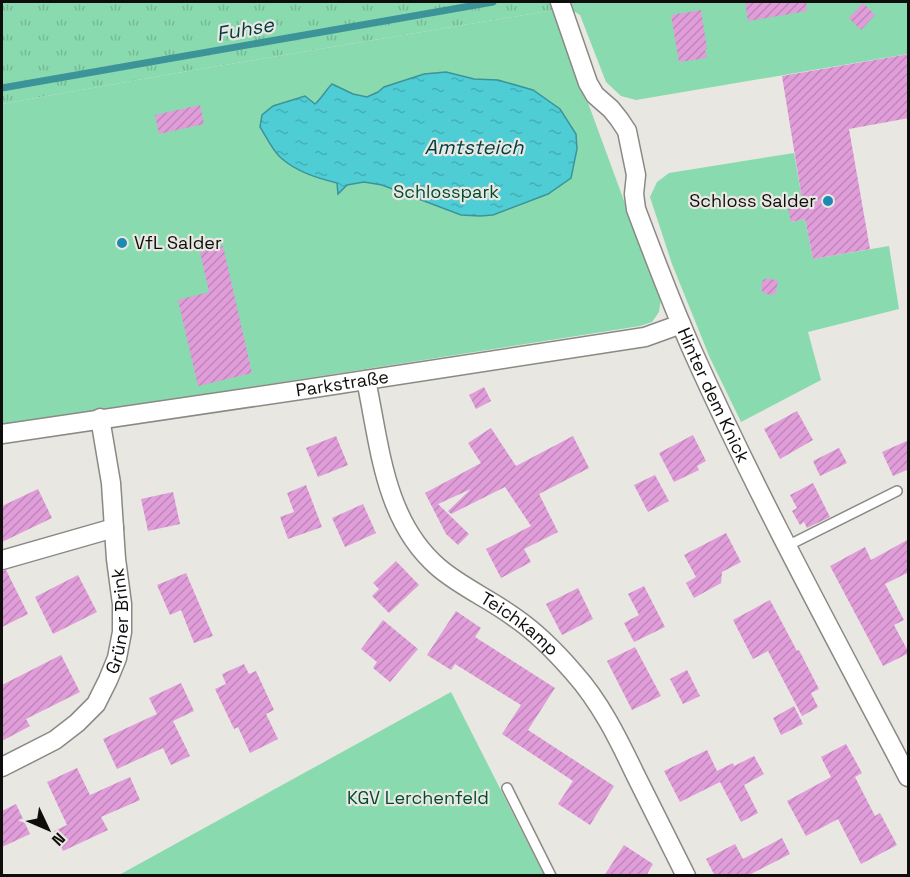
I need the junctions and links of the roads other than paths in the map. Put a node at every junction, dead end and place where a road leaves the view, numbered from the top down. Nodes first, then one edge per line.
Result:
1 (561, 5) edge
2 (681, 324) junction
3 (366, 380) junction
4 (100, 418) junction
5 (2, 434) edge
6 (897, 491) dead end
7 (114, 528) junction
8 (787, 546) junction
9 (2, 560) edge
10 (2, 767) edge
11 (909, 777) edge
12 (507, 788) dead end
13 (551, 876) edge
14 (686, 876) edge

1 - 2 street, Hinter dem Knick
2 - 3 street, Parkstraße
2 - 8 street, Hinter dem Knick
3 - 4 street, Parkstraße
3 - 14 street, Teichkamp
4 - 5 street, Parkstraße
4 - 7 street, Grüner Brink
6 - 8 lane
7 - 9 street
7 - 10 street, Grüner Brink
8 - 11 street, Hinter dem Knick
12 - 13 lane

